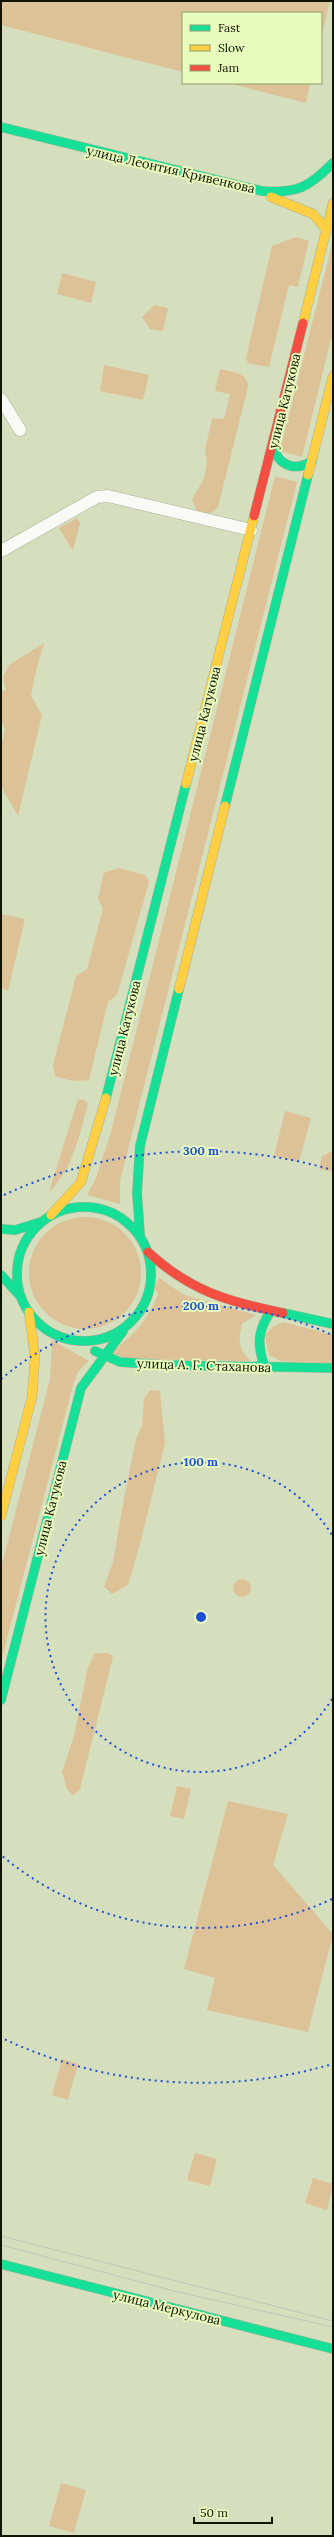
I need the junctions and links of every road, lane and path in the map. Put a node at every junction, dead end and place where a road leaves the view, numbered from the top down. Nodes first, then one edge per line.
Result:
1 (1, 127) edge
2 (333, 163) edge
3 (248, 189) junction
4 (333, 203) edge
5 (326, 229) junction
6 (333, 376) edge
7 (1, 399) edge
8 (20, 430) dead end
9 (273, 447) junction
10 (312, 461) junction
11 (251, 530) junction
12 (1, 551) edge
13 (51, 1215) junction
14 (41, 1222) junction
15 (1, 1229) edge
16 (140, 1236) junction
17 (148, 1252) junction
18 (1, 1275) edge
19 (21, 1297) junction
20 (271, 1311) junction
21 (29, 1312) junction
22 (333, 1324) edge
23 (125, 1328) junction
24 (79, 1341) junction
25 (104, 1357) junction
26 (120, 1362) junction
27 (265, 1368) junction
28 (333, 1368) edge
29 (90, 1375) junction
30 (1, 1516) edge
31 (1, 1700) edge
32 (1, 2264) edge
33 (333, 2349) edge

1 - 3 main road, улица Леонтия Кривенкова
2 - 3 main road, улица Леонтия Кривенкова
3 - 5 main road
4 - 5 main road, улица Катукова
5 - 9 main road, улица Катукова
6 - 10 main road
7 - 8 street
9 - 10 main road
9 - 11 main road, улица Катукова
10 - 16 main road
11 - 12 street
11 - 13 main road, улица Катукова
13 - 14 main road
13 - 16 main road
14 - 15 main road
14 - 19 main road
16 - 17 main road
17 - 20 main road
17 - 23 main road
18 - 19 main road
19 - 21 main road
20 - 22 main road
20 - 27 main road
21 - 24 main road
21 - 30 main road
23 - 24 main road
23 - 25 main road, улица Катукова
24 - 25 main road, улица А. Г. Стаханова
25 - 26 main road, улица А. Г. Стаханова
25 - 29 main road, улица Катукова
26 - 27 main road, улица А. Г. Стаханова
26 - 29 main road
27 - 28 main road, улица А. Г. Стаханова
29 - 31 main road, улица Катукова
32 - 33 main road, улица Меркулова

